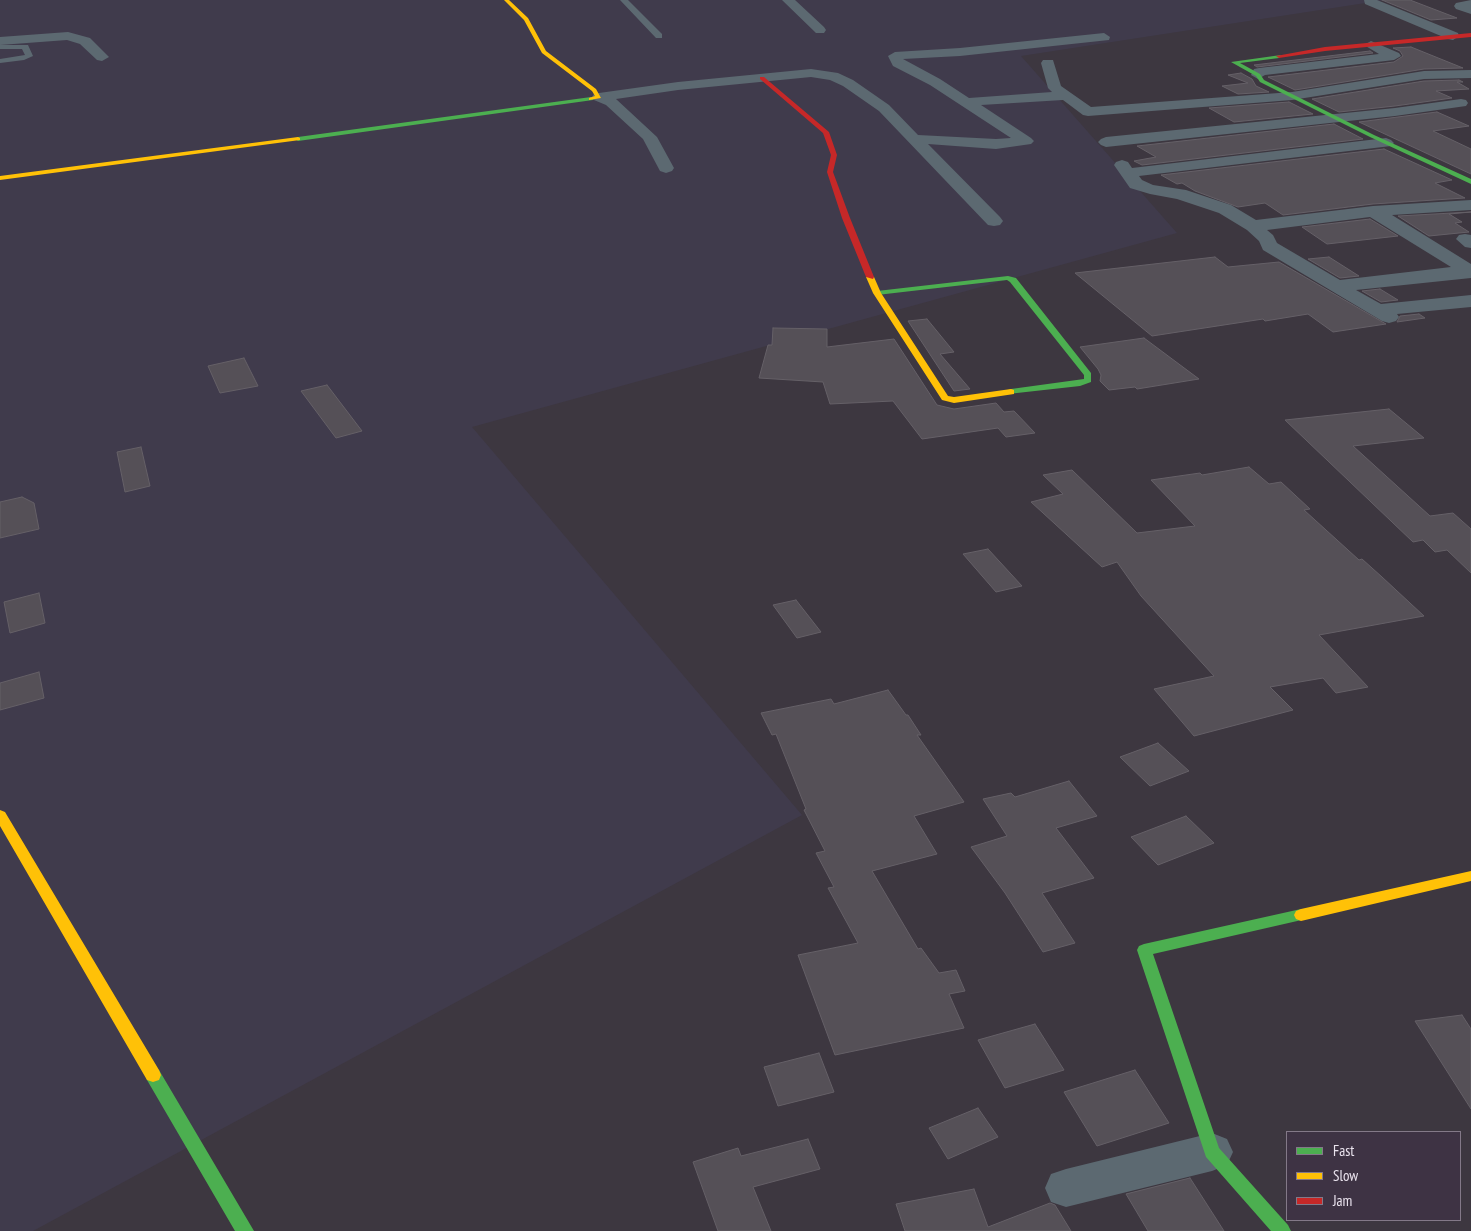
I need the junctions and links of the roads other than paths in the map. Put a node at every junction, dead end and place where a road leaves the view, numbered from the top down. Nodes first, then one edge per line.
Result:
1 (506, 0) edge
2 (624, 0) edge
3 (788, 0) edge
4 (1370, 1) dead end
5 (1471, 4) edge
6 (1471, 10) edge
7 (820, 30) dead end
8 (659, 36) dead end
9 (1104, 36) dead end
10 (1453, 36) junction
11 (1471, 36) edge
12 (0, 41) edge
13 (1371, 45) junction
14 (0, 47) edge
15 (102, 57) dead end
16 (0, 61) edge
17 (1048, 62) dead end
18 (1471, 74) edge
19 (1258, 75) junction
20 (762, 78) junction
21 (1065, 96) junction
22 (1292, 96) junction
23 (599, 97) junction
24 (967, 102) junction
25 (1461, 102) dead end
26 (1088, 112) junction
27 (1338, 118) junction
28 (914, 139) junction
29 (1106, 142) junction
30 (1386, 142) junction
31 (666, 168) dead end
32 (1127, 173) junction
33 (0, 178) edge
34 (1471, 182) edge
35 (1471, 205) edge
36 (1374, 211) junction
37 (994, 221) dead end
38 (1253, 226) junction
39 (1470, 271) edge
40 (1336, 286) junction
41 (877, 293) junction
42 (1471, 301) edge
43 (0, 815) edge
44 (1471, 876) edge
45 (1212, 1152) junction
46 (1066, 1188) dead end
47 (245, 1231) edge
48 (1282, 1231) edge

1 - 23 street
2 - 8 lane
3 - 7 street
4 - 10 street
5 - 6 street
9 - 24 street
10 - 11 street
10 - 13 street
12 - 15 street
13 - 19 street
13 - 19 street
14 - 16 lane
17 - 21 street
18 - 22 street
19 - 22 street
20 - 23 street
20 - 28 street
20 - 41 street
21 - 24 street
21 - 26 street
22 - 26 street
22 - 27 street
23 - 31 street
23 - 33 street
24 - 28 street
25 - 27 street
26 - 29 street
27 - 29 street
27 - 30 street
28 - 37 street
29 - 32 street
30 - 32 street
30 - 34 street
32 - 38 street
35 - 36 street
36 - 38 street
36 - 39 street
38 - 40 street
39 - 40 street
40 - 42 street
41 - 41 street
43 - 47 street
44 - 45 street
45 - 46 street
45 - 48 street

